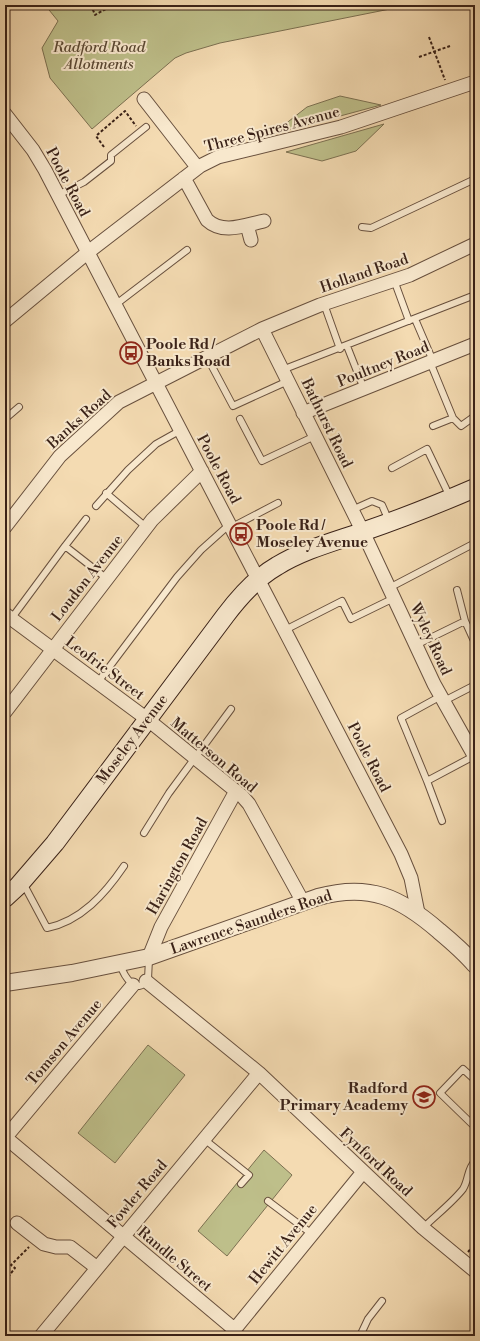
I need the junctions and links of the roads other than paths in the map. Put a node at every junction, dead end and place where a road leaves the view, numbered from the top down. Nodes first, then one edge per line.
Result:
1 (475, 82) edge
2 (144, 99) dead end
3 (5, 114) edge
4 (146, 127) dead end
5 (197, 167) junction
6 (184, 178) junction
7 (475, 179) edge
8 (58, 195) junction
9 (264, 221) dead end
10 (247, 225) junction
11 (362, 228) dead end
12 (251, 240) dead end
13 (475, 244) edge
14 (187, 250) dead end
15 (87, 253) junction
16 (394, 280) junction
17 (475, 295) edge
18 (324, 304) junction
19 (115, 305) junction
20 (412, 320) junction
21 (5, 321) edge
22 (262, 329) junction
23 (475, 344) edge
24 (347, 346) junction
25 (340, 348) junction
26 (207, 357) junction
27 (432, 361) junction
28 (285, 376) junction
29 (156, 383) junction
30 (364, 389) junction
31 (19, 407) dead end
32 (303, 413) junction
33 (475, 416) edge
34 (453, 418) junction
35 (5, 419) edge
36 (240, 419) dead end
37 (433, 426) dead end
38 (181, 430) junction
39 (315, 436) junction
40 (392, 468) dead end
41 (202, 471) junction
42 (475, 488) edge
43 (106, 493) junction
44 (450, 499) junction
45 (278, 503) dead end
46 (96, 506) dead end
47 (352, 510) junction
48 (86, 519) dead end
49 (7, 520) edge
50 (389, 522) junction
51 (231, 525) junction
52 (146, 528) junction
53 (363, 532) junction
54 (475, 543) edge
55 (65, 546) junction
56 (106, 578) junction
57 (259, 578) junction
58 (457, 590) dead end
59 (391, 593) junction
60 (8, 616) edge
61 (465, 621) junction
62 (285, 630) junction
63 (475, 643) edge
64 (416, 645) junction
65 (53, 649) junction
66 (98, 682) junction
67 (475, 685) edge
68 (442, 699) junction
69 (231, 709) dead end
70 (5, 712) edge
71 (147, 719) junction
72 (475, 756) edge
73 (194, 758) junction
74 (427, 781) junction
75 (236, 791) junction
76 (442, 821) dead end
77 (144, 833) dead end
78 (124, 866) dead end
79 (22, 882) junction
80 (5, 898) edge
81 (303, 902) junction
82 (418, 913) junction
83 (149, 957) junction
84 (120, 964) junction
85 (475, 965) edge
86 (146, 981) junction
87 (5, 983) edge
88 (132, 985) junction
89 (259, 1073) junction
90 (475, 1080) edge
91 (475, 1127) edge
92 (5, 1137) edge
93 (204, 1139) junction
94 (475, 1161) edge
95 (363, 1172) junction
96 (241, 1184) dead end
97 (268, 1201) dead end
98 (17, 1223) dead end
99 (423, 1228) junction
100 (312, 1234) junction
101 (123, 1237) junction
102 (97, 1268) junction
103 (475, 1271) edge
104 (382, 1301) dead end
105 (46, 1334) edge
106 (234, 1334) edge
107 (360, 1336) edge

1 - 5 street, Three Spires Avenue
2 - 5 street
3 - 8 street, Poole Road
4 - 8 lane
5 - 6 street, Three Spires Avenue
6 - 10 street
6 - 15 street, Three Spires Avenue
7 - 11 lane
8 - 15 street, Poole Road
9 - 10 street
10 - 12 street
13 - 16 street, Holland Road
14 - 19 lane
15 - 19 street, Poole Road
15 - 21 street, Three Spires Avenue
16 - 18 street, Holland Road
16 - 20 lane
17 - 20 lane
18 - 22 street, Holland Road
18 - 25 lane
19 - 29 street, Poole Road
20 - 24 lane
20 - 27 lane
22 - 26 street, Banks Road
22 - 28 street, Bathurst Road
23 - 27 street, Poultney Road
24 - 25 lane
24 - 30 lane
25 - 28 lane
26 - 28 lane
26 - 29 street, Banks Road
27 - 30 street, Poultney Road
27 - 34 lane
28 - 32 street, Bathurst Road
29 - 38 street, Poole Road
29 - 49 street, Banks Road
30 - 32 street, Poultney Road
31 - 35 lane
32 - 39 street, Bathurst Road
33 - 34 lane
34 - 37 lane
36 - 39 lane
38 - 41 street, Poole Road
38 - 43 lane
39 - 47 street, Bathurst Road
40 - 44 lane
41 - 51 street, Poole Road
41 - 52 street, Loudon Avenue
42 - 44 main road, Moseley Avenue
43 - 46 lane
43 - 52 lane
44 - 50 main road, Moseley Avenue
45 - 51 lane
47 - 50 lane
47 - 53 street, Bathurst Road
48 - 55 lane
50 - 53 main road, Moseley Avenue
51 - 57 street, Poole Road
51 - 66 lane
52 - 56 street, Loudon Avenue
53 - 57 main road, Moseley Avenue
53 - 59 street, Wyley Road
54 - 59 lane
55 - 56 lane
55 - 60 lane
56 - 65 street, Loudon Avenue
57 - 62 street, Poole Road
57 - 71 main road, Moseley Avenue
58 - 61 lane
59 - 62 lane
59 - 64 street, Wyley Road
60 - 65 street, Leofric Street
61 - 63 lane
61 - 64 lane
62 - 82 street, Poole Road
64 - 68 street, Wyley Road
65 - 66 street, Leofric Street
65 - 70 street, Loudon Avenue
66 - 71 street, Leofric Street
67 - 68 lane
68 - 72 street, Wyley Road
68 - 74 lane
69 - 73 lane
71 - 73 street, Matterson Road
71 - 79 main road, Moseley Avenue
72 - 74 lane
73 - 75 street, Matterson Road
73 - 77 lane
74 - 76 lane
75 - 81 street, Matterson Road
75 - 83 street, Harington Road
78 - 79 lane
79 - 80 main road, Moseley Avenue
81 - 82 street, Lawrence Saunders Road
81 - 83 street, Lawrence Saunders Road
82 - 85 street, Lawrence Saunders Road
83 - 84 street, Lawrence Saunders Road
83 - 86 lane
84 - 87 street, Lawrence Saunders Road
84 - 88 lane
86 - 88 lane
86 - 89 street, Fynford Road
88 - 92 street, Tomson Avenue
89 - 93 street, Fowler Road
89 - 95 street, Fynford Road
90 - 91 lane
92 - 101 street, Randle Street
93 - 96 lane
93 - 101 street, Fowler Road
94 - 99 lane
95 - 99 street, Fynford Road
95 - 100 street, Hewitt Avenue
97 - 100 lane
98 - 102 street
99 - 103 street, Fynford Road
100 - 106 street, Hewitt Avenue
101 - 102 street, Fowler Road
101 - 106 street, Randle Street
102 - 105 street, Fowler Road
104 - 107 lane

